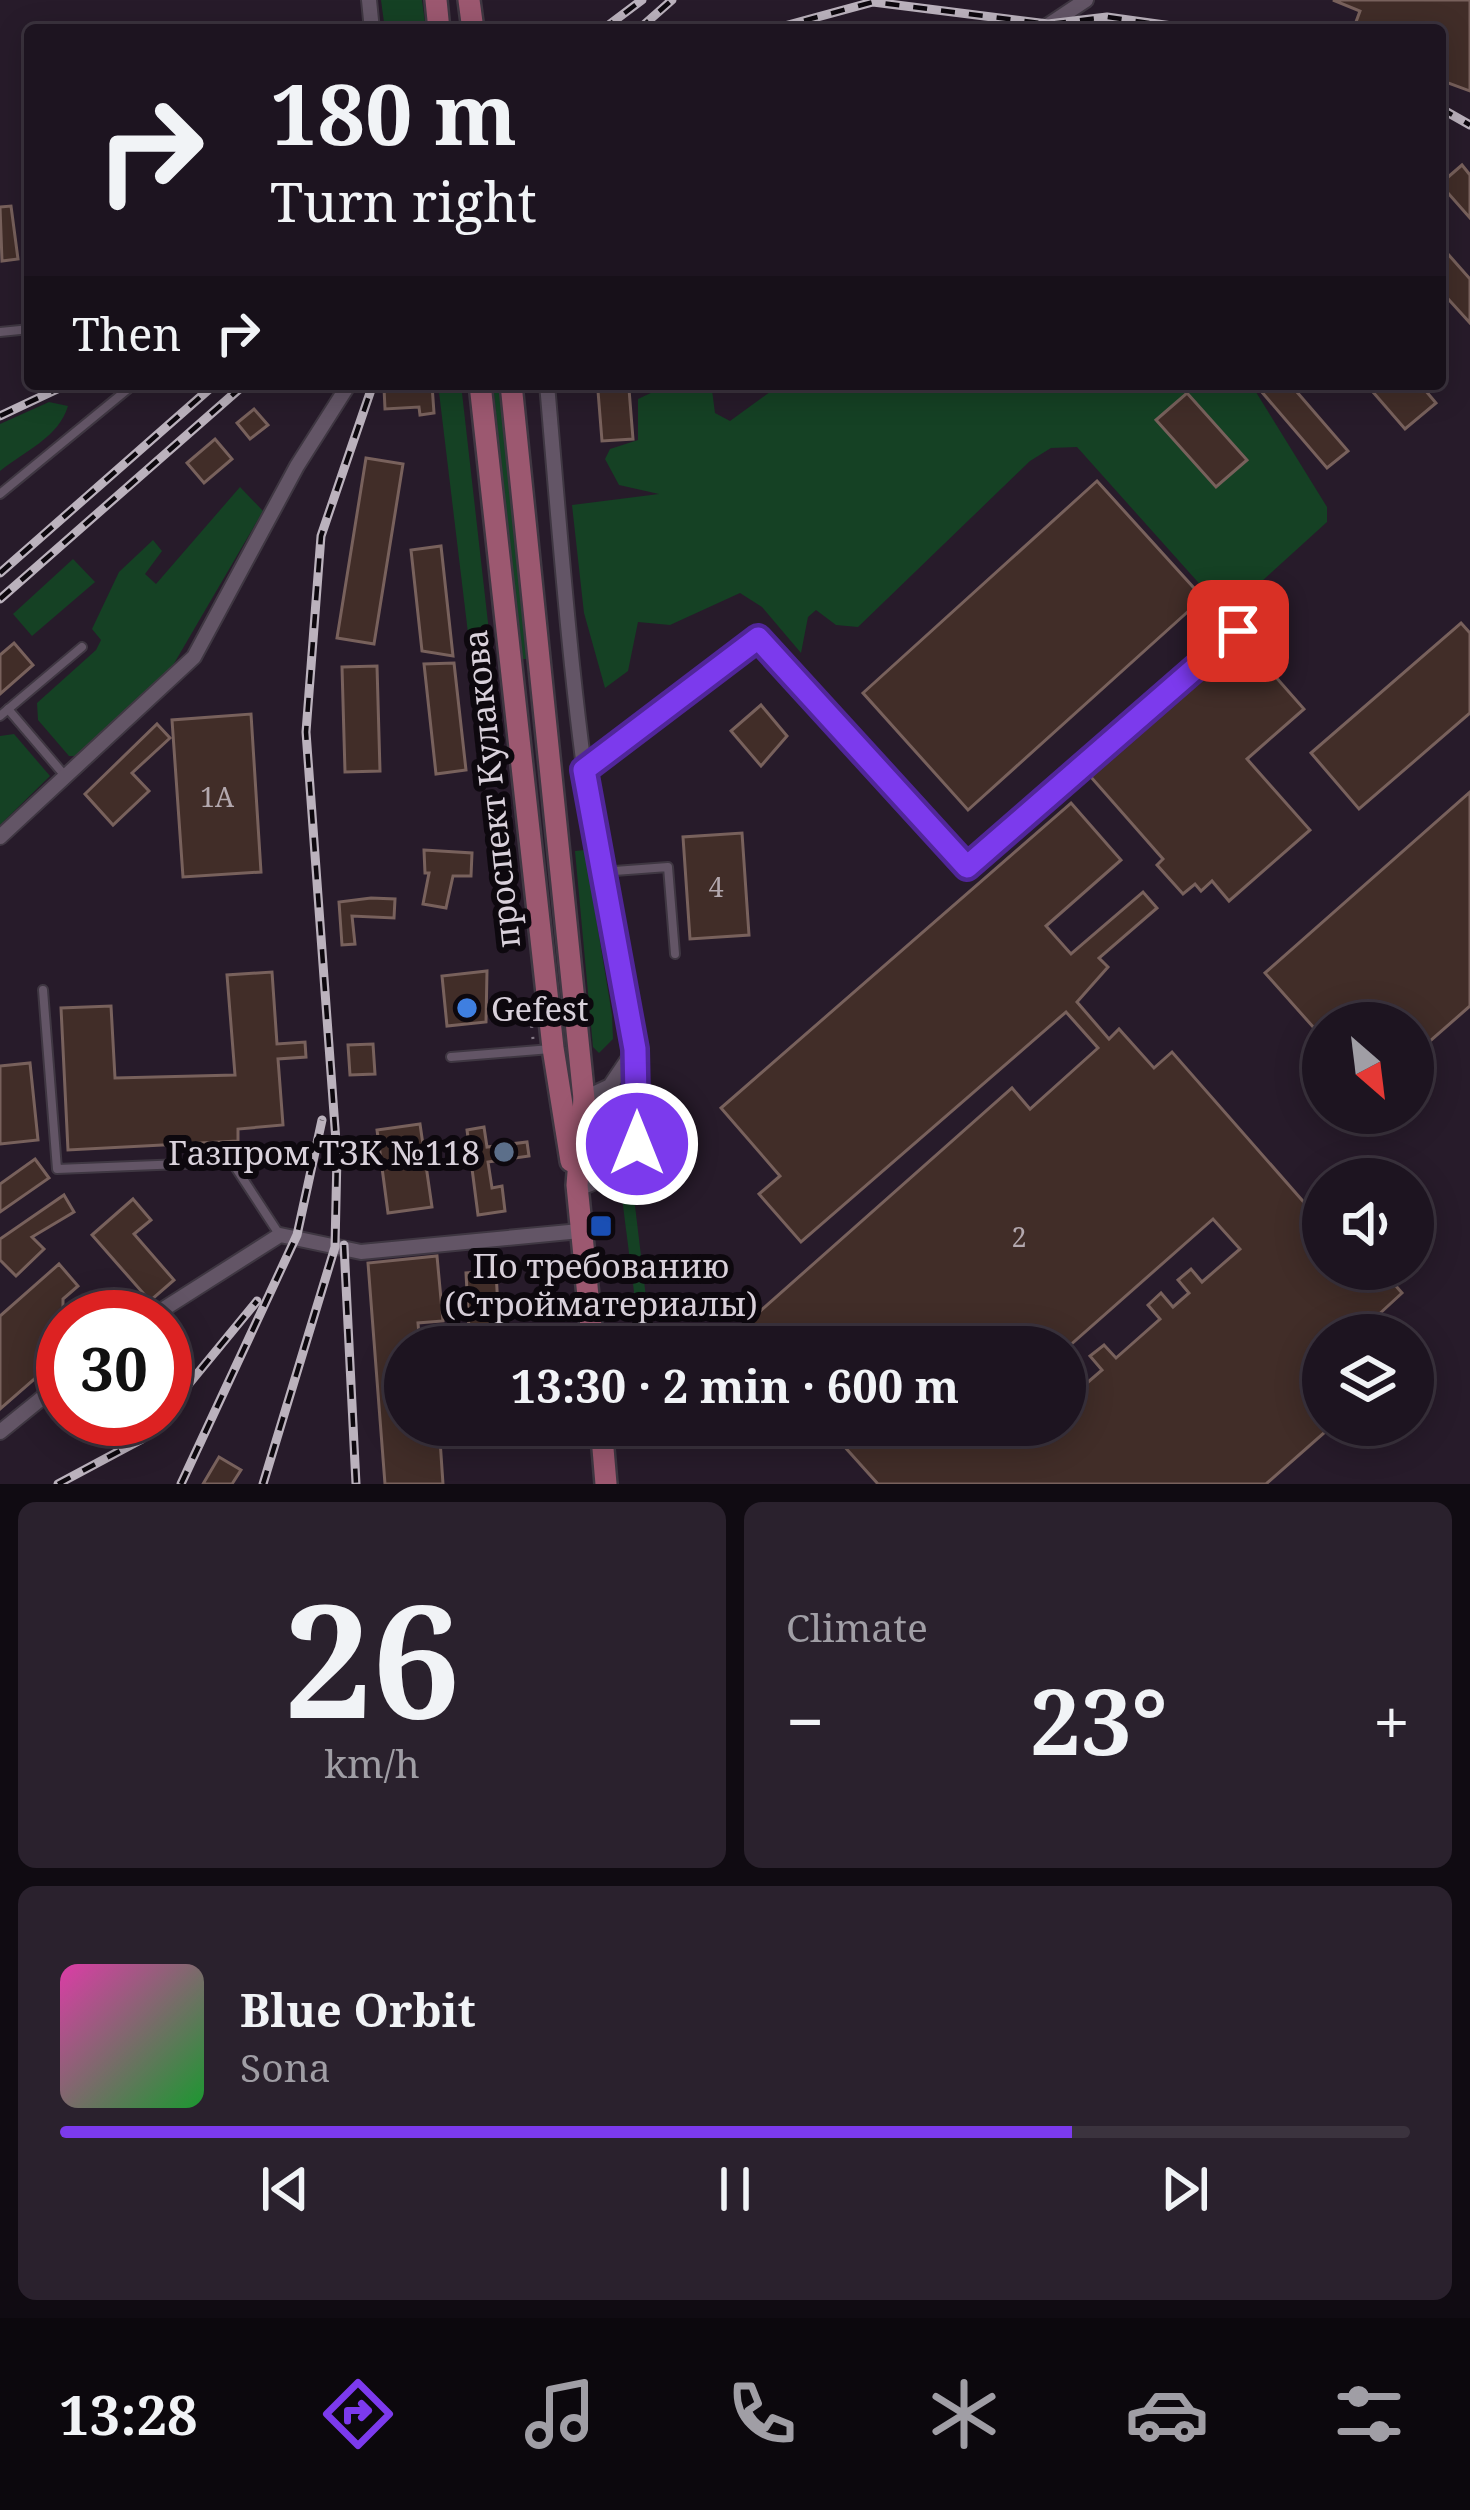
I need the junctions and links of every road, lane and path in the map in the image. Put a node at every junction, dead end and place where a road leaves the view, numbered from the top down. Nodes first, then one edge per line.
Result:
1 (1086, 0) edge
2 (1050, 24) edge
3 (127, 390) edge
4 (345, 390) edge
5 (481, 390) edge
6 (512, 390) edge
7 (548, 390) edge
8 (0, 494) edge
9 (1238, 631) dead end
10 (82, 647) dead end
11 (4, 712) edge
12 (584, 770) junction
13 (67, 778) junction
14 (0, 837) edge
15 (599, 872) junction
16 (675, 954) dead end
17 (43, 989) dead end
18 (553, 1048) junction
19 (635, 1049) junction
20 (451, 1057) dead end
21 (584, 1099) junction
22 (561, 1103) junction
23 (577, 1187) junction
24 (580, 1231) junction
25 (280, 1235) junction
26 (192, 1291) edge
27 (591, 1326) edge
28 (36, 1403) edge
29 (0, 1432) edge
30 (603, 1446) edge
31 (606, 1484) edge

1 - 2 street
3 - 8 lane
4 - 13 street
5 - 18 main road, проспект Кулакова
6 - 21 main road, проспект Кулакова
7 - 12 street
9 - 12 lane
10 - 11 lane
11 - 13 lane
12 - 15 street
13 - 14 street
15 - 16 lane
15 - 19 street
17 - 25 lane
18 - 20 lane
18 - 22 main road, проспект Кулакова
19 - 21 street
19 - 23 street
21 - 22 street
21 - 23 main road, проспект Кулакова
22 - 23 main road, проспект Кулакова
23 - 24 main road, проспект Кулакова
24 - 25 street
24 - 27 main road, проспект Кулакова
25 - 26 street
28 - 29 street
30 - 31 main road

